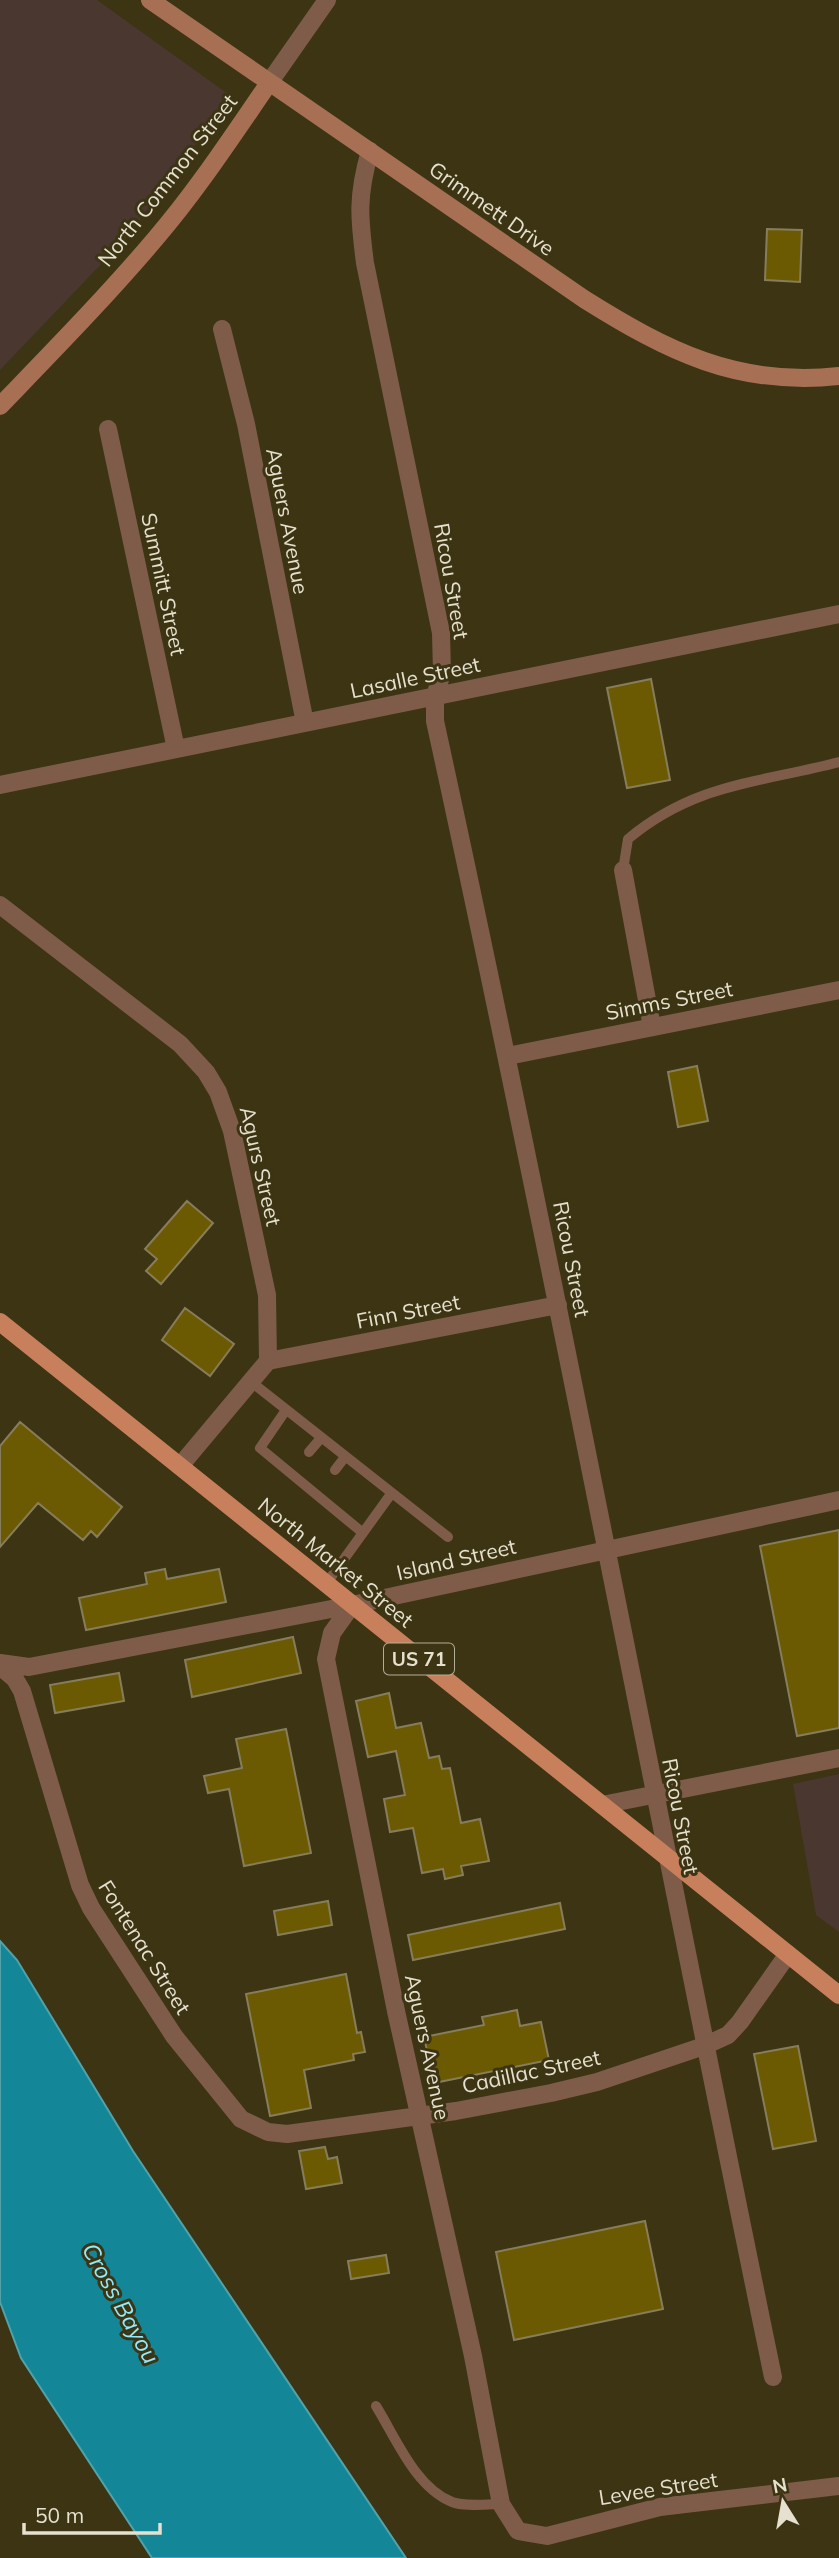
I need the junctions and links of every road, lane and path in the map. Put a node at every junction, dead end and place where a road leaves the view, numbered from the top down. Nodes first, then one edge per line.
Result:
1 (150, 0) edge
2 (327, 0) edge
3 (269, 83) junction
4 (369, 151) junction
5 (222, 329) dead end
6 (839, 376) edge
7 (0, 406) edge
8 (108, 429) dead end
9 (839, 614) edge
10 (435, 696) junction
11 (305, 723) junction
12 (176, 749) junction
13 (839, 762) edge
14 (0, 785) edge
15 (623, 870) joint
16 (0, 905) edge
17 (839, 990) edge
18 (652, 1027) junction
19 (508, 1056) junction
20 (558, 1305) junction
21 (0, 1322) edge
22 (268, 1361) junction
23 (250, 1381) junction
24 (286, 1410) junction
25 (321, 1438) junction
26 (309, 1452) dead end
27 (345, 1457) junction
28 (180, 1466) junction
29 (335, 1470) dead end
30 (391, 1494) junction
31 (839, 1500) edge
32 (363, 1533) junction
33 (448, 1537) dead end
34 (605, 1549) junction
35 (326, 1584) junction
36 (352, 1605) junction
37 (0, 1664) edge
38 (839, 1758) edge
39 (654, 1795) junction
40 (602, 1805) junction
41 (666, 1857) junction
42 (788, 1954) junction
43 (839, 1995) edge
44 (704, 2046) junction
45 (419, 2115) junction
46 (241, 2119) joint
47 (773, 2377) dead end
48 (376, 2406) dead end
49 (839, 2486) edge
50 (501, 2504) junction

1 - 3 main road, Grimmett Drive
2 - 3 street, North Common Street
3 - 4 main road, Grimmett Drive
3 - 7 main road, North Common Street
4 - 6 main road, Grimmett Drive
4 - 10 street, Ricou Street
5 - 11 street, Aguers Avenue
8 - 12 street, Summitt Street
9 - 10 street, Lasalle Street
10 - 11 street, Lasalle Street
10 - 19 street, Ricou Street
11 - 12 street, Lasalle Street
12 - 14 street, Lasalle Street
13 - 15 lane
15 - 18 street
16 - 22 street, Agurs Street
17 - 18 street, Simms Street
18 - 19 street, Simms Street
19 - 20 street, Ricou Street
20 - 22 street, Finn Street
20 - 34 street, Ricou Street
21 - 28 main road, North Market Street / US 71
22 - 23 street
23 - 24 lane
23 - 28 street
24 - 25 lane
24 - 32 lane
25 - 26 lane
25 - 27 lane
27 - 29 lane
27 - 30 lane
28 - 35 main road, North Market Street / US 71
30 - 32 lane
30 - 33 lane
31 - 34 street, Island Street
32 - 35 lane
34 - 36 street, Island Street
34 - 39 street, Ricou Street
35 - 36 main road, North Market Street / US 71
36 - 37 street, Island Street
36 - 40 main road, North Market Street / US 71
36 - 45 street, Aguers Avenue
37 - 46 street, Fontenac Street
38 - 39 street
39 - 40 street
39 - 41 street, Ricou Street
40 - 41 main road, North Market Street / US 71
41 - 42 main road, North Market Street / US 71
41 - 44 street, Ricou Street
42 - 43 main road, North Market Street / US 71
42 - 44 street, Cadillac Street
44 - 45 street, Cadillac Street
44 - 47 street, Ricou Street
45 - 46 street, Cadillac Street
45 - 50 street, Aguers Avenue
48 - 50 lane
49 - 50 street, Levee Street

